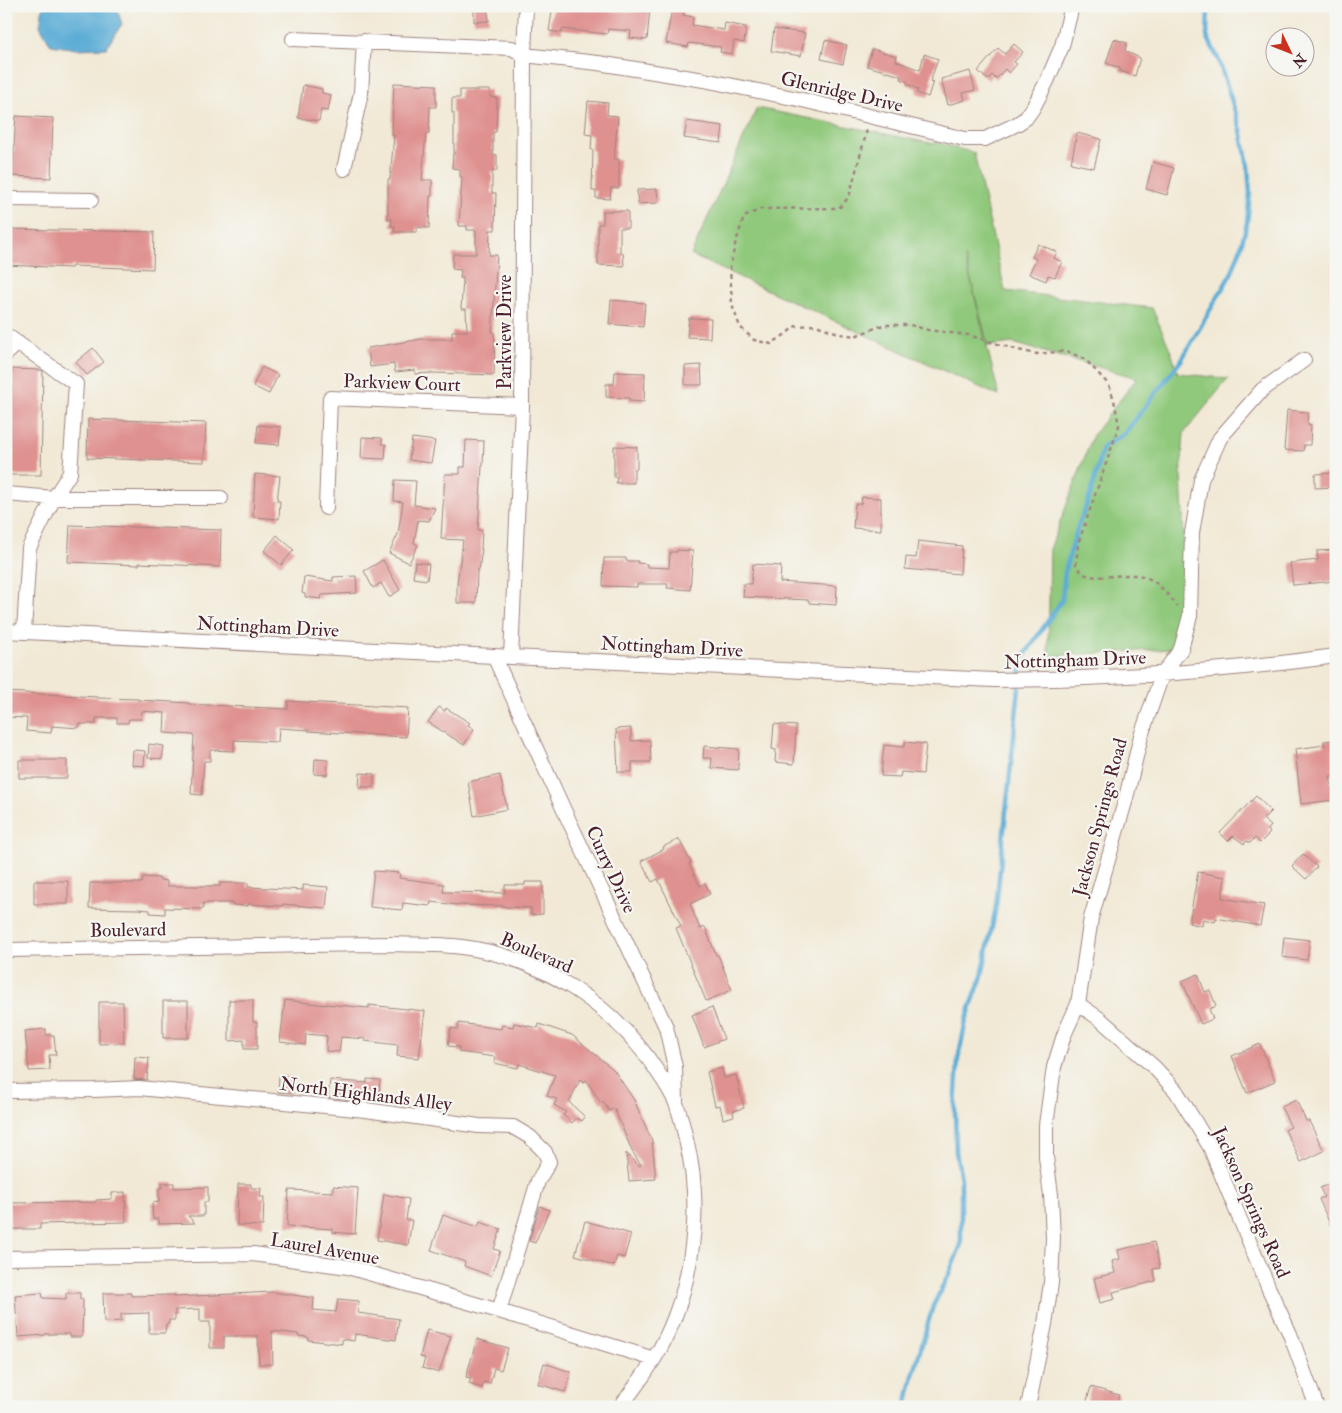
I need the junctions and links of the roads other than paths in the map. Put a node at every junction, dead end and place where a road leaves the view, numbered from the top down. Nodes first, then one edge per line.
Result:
1 (526, 6) edge
2 (1072, 6) edge
3 (293, 39) dead end
4 (364, 41) junction
5 (524, 55) junction
6 (344, 170) dead end
7 (6, 199) edge
8 (91, 200) dead end
9 (6, 335) edge
10 (18, 343) junction
11 (6, 354) edge
12 (1304, 360) dead end
13 (522, 406) junction
14 (6, 494) edge
15 (54, 498) junction
16 (221, 498) dead end
17 (326, 508) dead end
18 (6, 632) edge
19 (24, 632) junction
20 (494, 656) junction
21 (1336, 656) edge
22 (511, 657) junction
23 (1162, 675) junction
24 (6, 950) edge
25 (1078, 1004) junction
26 (6, 1091) edge
27 (676, 1103) junction
28 (6, 1258) edge
29 (499, 1311) junction
30 (654, 1359) junction
31 (620, 1407) edge
32 (1028, 1407) edge
33 (1317, 1407) edge

1 - 5 street, Parkview Drive
2 - 5 street, Glenridge Drive
3 - 4 street, Glenridge Drive
4 - 5 street, Glenridge Drive
4 - 6 street
5 - 13 street, Parkview Drive
7 - 8 street
9 - 10 street
10 - 11 street
10 - 15 street
12 - 23 street, Jackson Springs Road
13 - 17 street, Parkview Court
13 - 22 street, Parkview Drive
14 - 15 street
15 - 16 street
15 - 19 street
18 - 19 street, Nottingham Drive
19 - 20 street, Nottingham Drive
20 - 22 street, Nottingham Drive
20 - 27 street, Curry Drive
21 - 23 street, Nottingham Drive
22 - 23 street, Nottingham Drive
23 - 25 street, Jackson Springs Road
24 - 27 street, Boulevard
25 - 32 street
25 - 33 street, Jackson Springs Road
26 - 29 street, North Highlands Alley
27 - 30 street, Boulevard
28 - 29 street, Laurel Avenue
29 - 30 street, Laurel Avenue
30 - 31 street, Boulevard

